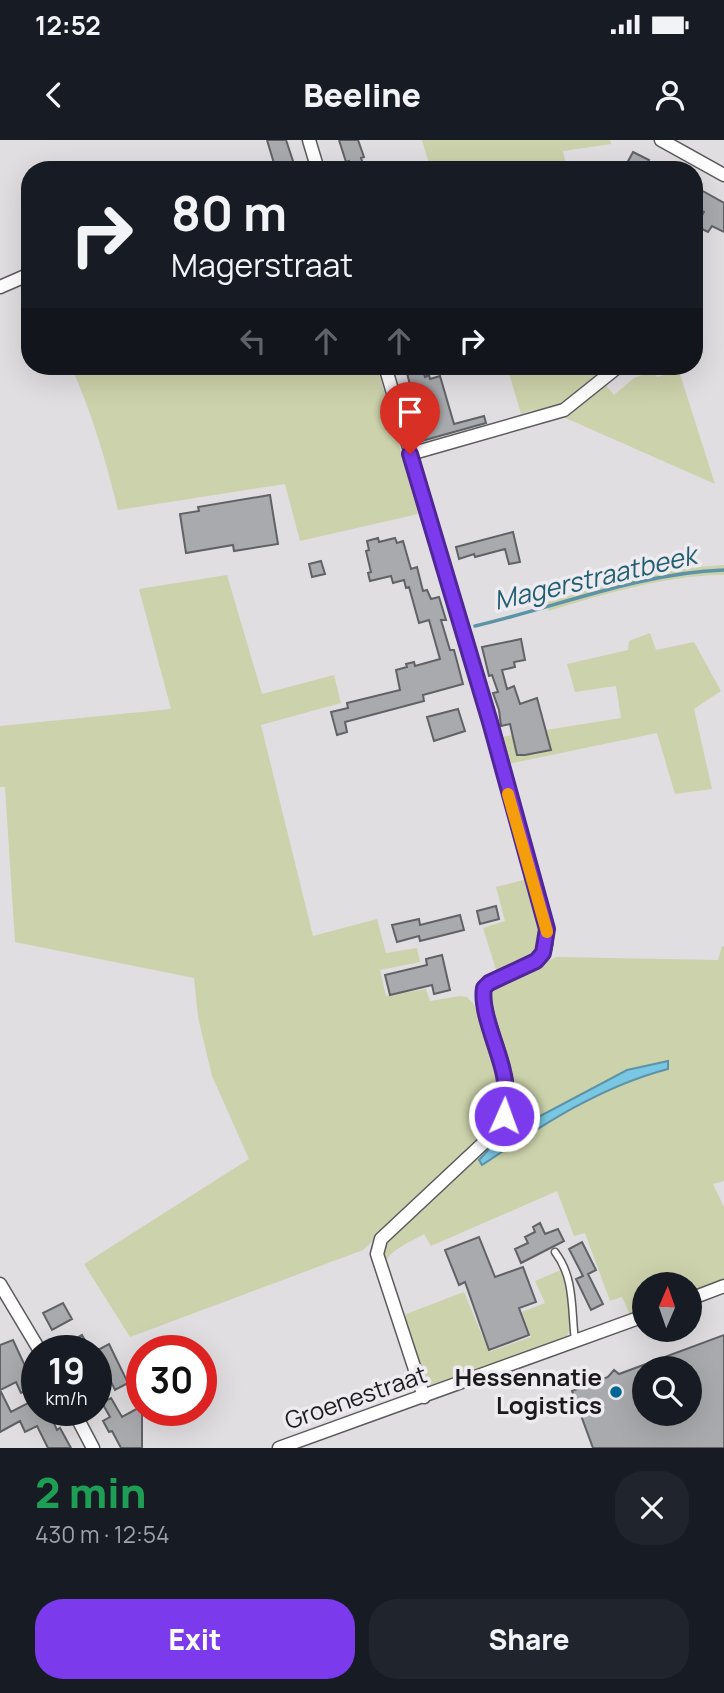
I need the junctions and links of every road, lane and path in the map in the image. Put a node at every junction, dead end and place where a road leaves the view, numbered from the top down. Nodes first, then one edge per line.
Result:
1 (309, 140) edge
2 (661, 140) edge
3 (315, 161) edge
4 (699, 161) edge
5 (703, 163) edge
6 (724, 175) edge
7 (21, 278) edge
8 (0, 287) edge
9 (388, 375) edge
10 (608, 375) edge
11 (410, 454) junction
12 (555, 1252) dead end
13 (0, 1283) edge
14 (724, 1286) edge
15 (702, 1294) edge
16 (632, 1321) edge
17 (31, 1335) edge
18 (575, 1342) junction
19 (424, 1397) junction
20 (81, 1426) edge
21 (93, 1448) edge
22 (279, 1448) edge

1 - 3 street
2 - 4 street
5 - 6 street
7 - 8 street
9 - 11 street
10 - 11 street
11 - 19 street
12 - 18 lane
13 - 17 street
14 - 15 street
16 - 18 street, Groenestraat
18 - 19 street, Groenestraat
19 - 22 street, Groenestraat
20 - 21 street

